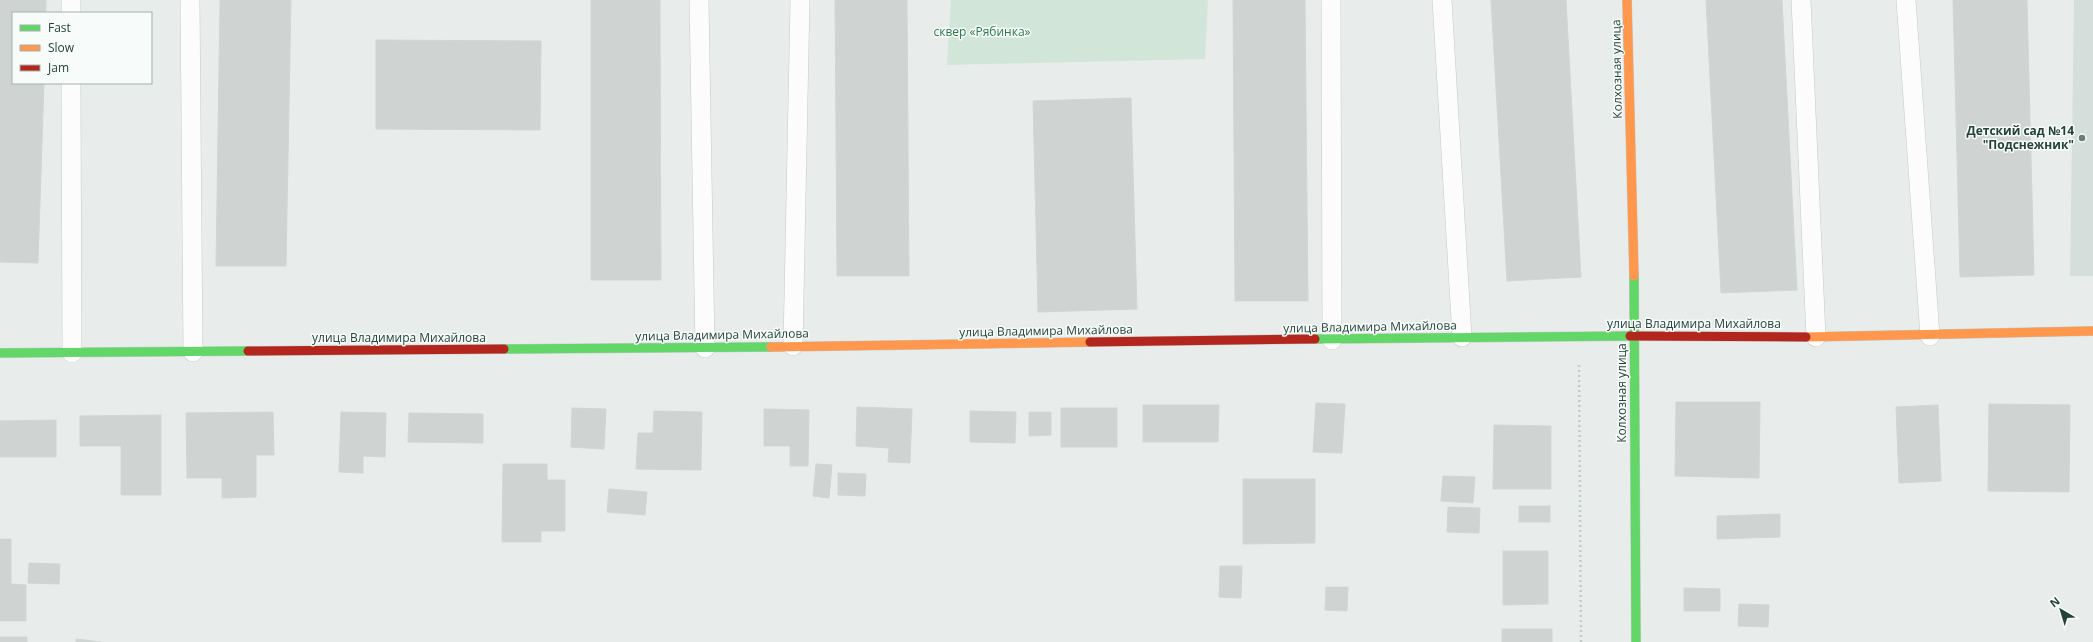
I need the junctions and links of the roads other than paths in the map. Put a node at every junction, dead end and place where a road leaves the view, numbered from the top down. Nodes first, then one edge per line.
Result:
1 (71, 0) edge
2 (190, 0) edge
3 (699, 0) edge
4 (800, 0) edge
5 (1331, 0) edge
6 (1442, 0) edge
7 (1627, 0) edge
8 (1801, 0) edge
9 (1906, 0) edge
10 (71, 12) edge
11 (71, 84) edge
12 (2093, 331) edge
13 (1634, 336) junction
14 (1930, 336) junction
15 (1462, 337) junction
16 (1816, 337) junction
17 (1332, 340) junction
18 (793, 346) junction
19 (705, 348) junction
20 (193, 352) junction
21 (0, 353) edge
22 (72, 353) junction
23 (1636, 642) edge

1 - 10 lane
2 - 20 lane
3 - 19 lane
4 - 18 lane
5 - 17 lane
6 - 15 lane
7 - 13 street, Колхозная улица
8 - 16 lane
9 - 14 lane
11 - 22 lane
12 - 14 street, улица Владимира Михайлова
13 - 15 street, улица Владимира Михайлова
13 - 16 street, улица Владимира Михайлова
13 - 23 street, Колхозная улица
14 - 16 street, улица Владимира Михайлова
15 - 17 street, улица Владимира Михайлова
17 - 18 street, улица Владимира Михайлова
18 - 19 street, улица Владимира Михайлова
19 - 20 street, улица Владимира Михайлова
20 - 22 street, улица Владимира Михайлова
21 - 22 street, улица Владимира Михайлова

